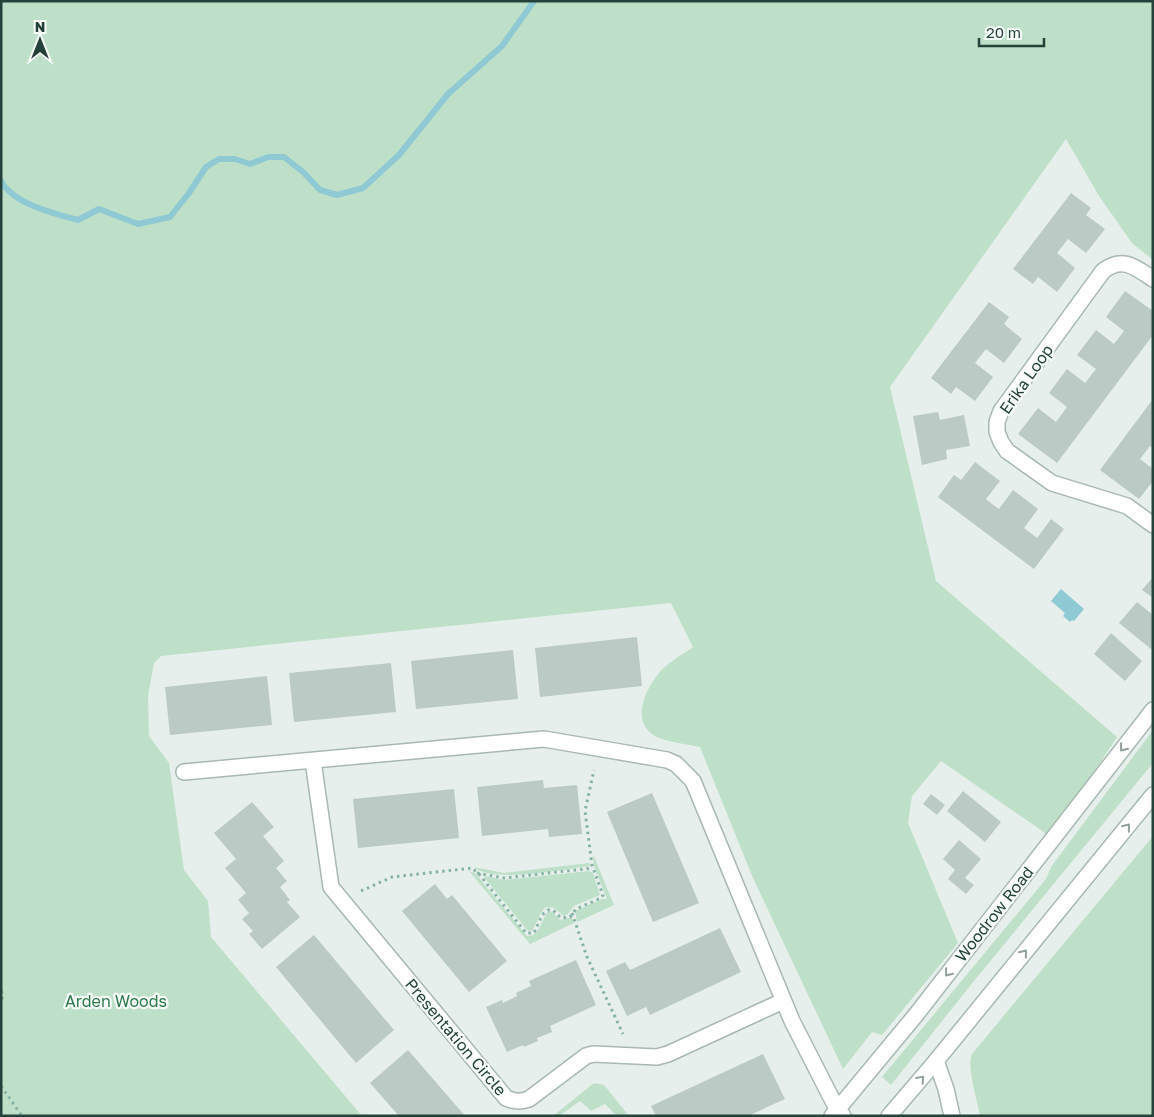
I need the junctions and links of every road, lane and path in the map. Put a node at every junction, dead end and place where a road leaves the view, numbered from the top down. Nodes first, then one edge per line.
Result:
1 (1153, 279) edge
2 (1153, 526) edge
3 (1153, 710) edge
4 (313, 761) junction
5 (594, 770) dead end
6 (184, 772) dead end
7 (1153, 795) edge
8 (593, 868) junction
9 (477, 873) junction
10 (361, 891) dead end
11 (572, 912) junction
12 (1, 991) edge
13 (783, 1001) junction
14 (1, 1003) edge
15 (623, 1034) dead end
16 (936, 1061) junction
17 (1, 1086) edge
18 (837, 1114) edge
19 (22, 1116) edge
20 (889, 1116) edge
21 (952, 1116) edge

1 - 2 street, Erika Loop
3 -> 18 street, Woodrow Road
4 - 6 street
4 - 13 street
4 - 13 street, Presentation Circle
5 - 8 path
16 -> 7 street
8 - 9 path
8 - 11 path
9 - 10 path
9 - 11 path
11 - 15 path
12 - 14 path
13 - 18 street
20 -> 16 street
16 - 21 street
17 - 19 path

